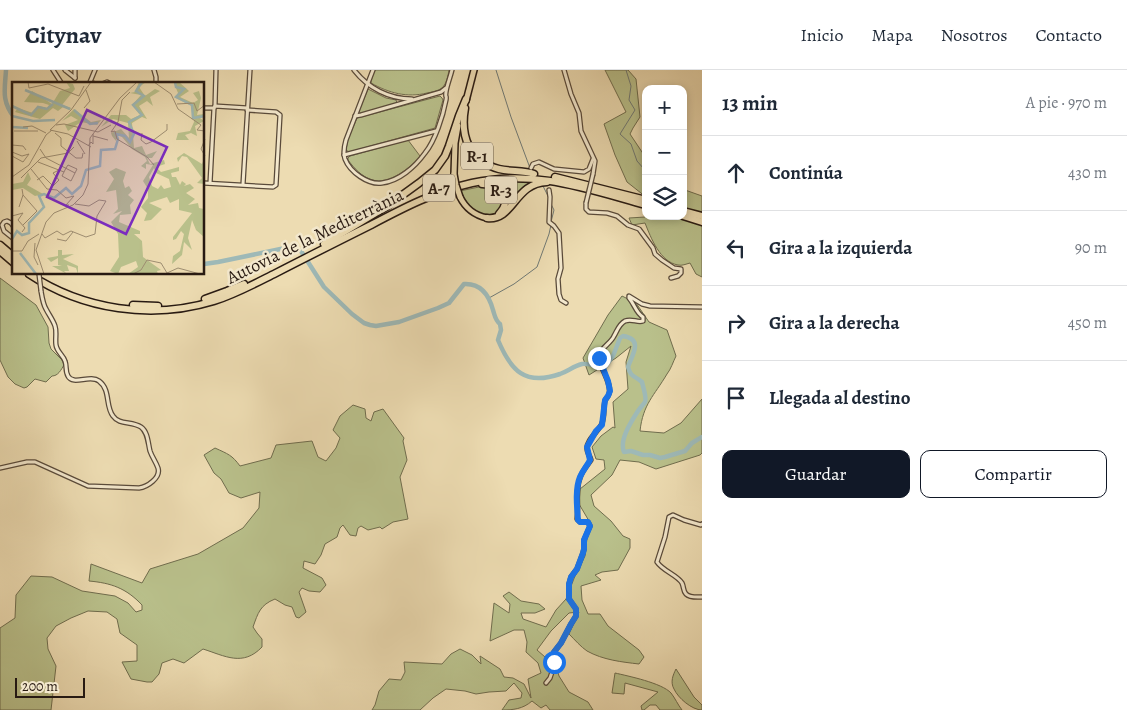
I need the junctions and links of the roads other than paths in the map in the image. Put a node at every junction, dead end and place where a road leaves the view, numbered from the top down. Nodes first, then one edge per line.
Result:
1 (53, 70) edge
2 (65, 70) edge
3 (75, 70) edge
4 (216, 70) edge
5 (250, 70) edge
6 (354, 70) edge
7 (372, 70) edge
8 (452, 70) edge
9 (474, 70) edge
10 (564, 70) edge
11 (61, 82) edge
12 (367, 84) junction
13 (448, 86) junction
14 (416, 99) junction
15 (466, 99) junction
16 (214, 107) junction
17 (205, 108) edge
18 (247, 109) junction
19 (355, 116) junction
20 (437, 130) junction
21 (344, 155) junction
22 (594, 158) junction
23 (533, 171) junction
24 (205, 183) edge
25 (210, 183) junction
26 (243, 184) junction
27 (568, 184) junction
28 (463, 185) junction
29 (549, 190) dead end
30 (642, 202) edge
31 (642, 202) edge
32 (687, 212) edge
33 (702, 216) edge
34 (687, 217) edge
35 (487, 218) junction
36 (702, 222) edge
37 (12, 224) edge
38 (352, 230) junction
39 (12, 237) edge
40 (0, 245) edge
41 (0, 251) edge
42 (12, 255) edge
43 (12, 261) edge
44 (31, 275) edge
45 (38, 275) edge
46 (40, 275) edge
47 (672, 278) dead end
48 (205, 301) junction
49 (566, 303) dead end
50 (702, 307) edge
51 (0, 468) edge
52 (702, 524) edge
53 (702, 597) edge
54 (546, 683) dead end

1 - 11 street
2 - 3 street
4 - 16 street
5 - 18 street
6 - 12 street
7 - 12 street
8 - 13 street
9 - 15 main road
10 - 22 street
12 - 14 street
12 - 19 street
13 - 14 street
13 - 20 street
14 - 19 street
15 - 23 highway, R-1
15 - 35 main road, bridge
15 - 38 highway
16 - 17 street
16 - 18 street
16 - 25 street
18 - 26 street
18 - 26 street
19 - 21 street
20 - 21 street
20 - 21 street
22 - 23 street
22 - 47 street, bridge
23 - 30 highway, Autovia de la Mediterrània / A-7
23 - 38 highway, Autovia de la Mediterrània / A-7
24 - 25 street
25 - 26 street
27 - 28 highway, Autovia de la Mediterrània / A-7
27 - 31 highway, Autovia de la Mediterrània / A-7
27 - 35 highway
28 - 35 highway, R-3
28 - 38 highway, Autovia de la Mediterrània / A-7
29 - 49 street
32 - 33 highway
34 - 36 highway
37 - 39 street
38 - 48 highway, Autovia de la Mediterrània / A-7
38 - 48 highway, Autovia de la Mediterrània / A-7
40 - 42 highway
41 - 43 highway
44 - 48 highway, Autovia de la Mediterrània / A-7
45 - 51 street, bridge
46 - 48 highway, Autovia de la Mediterrània / A-7
50 - 54 street
52 - 53 street

